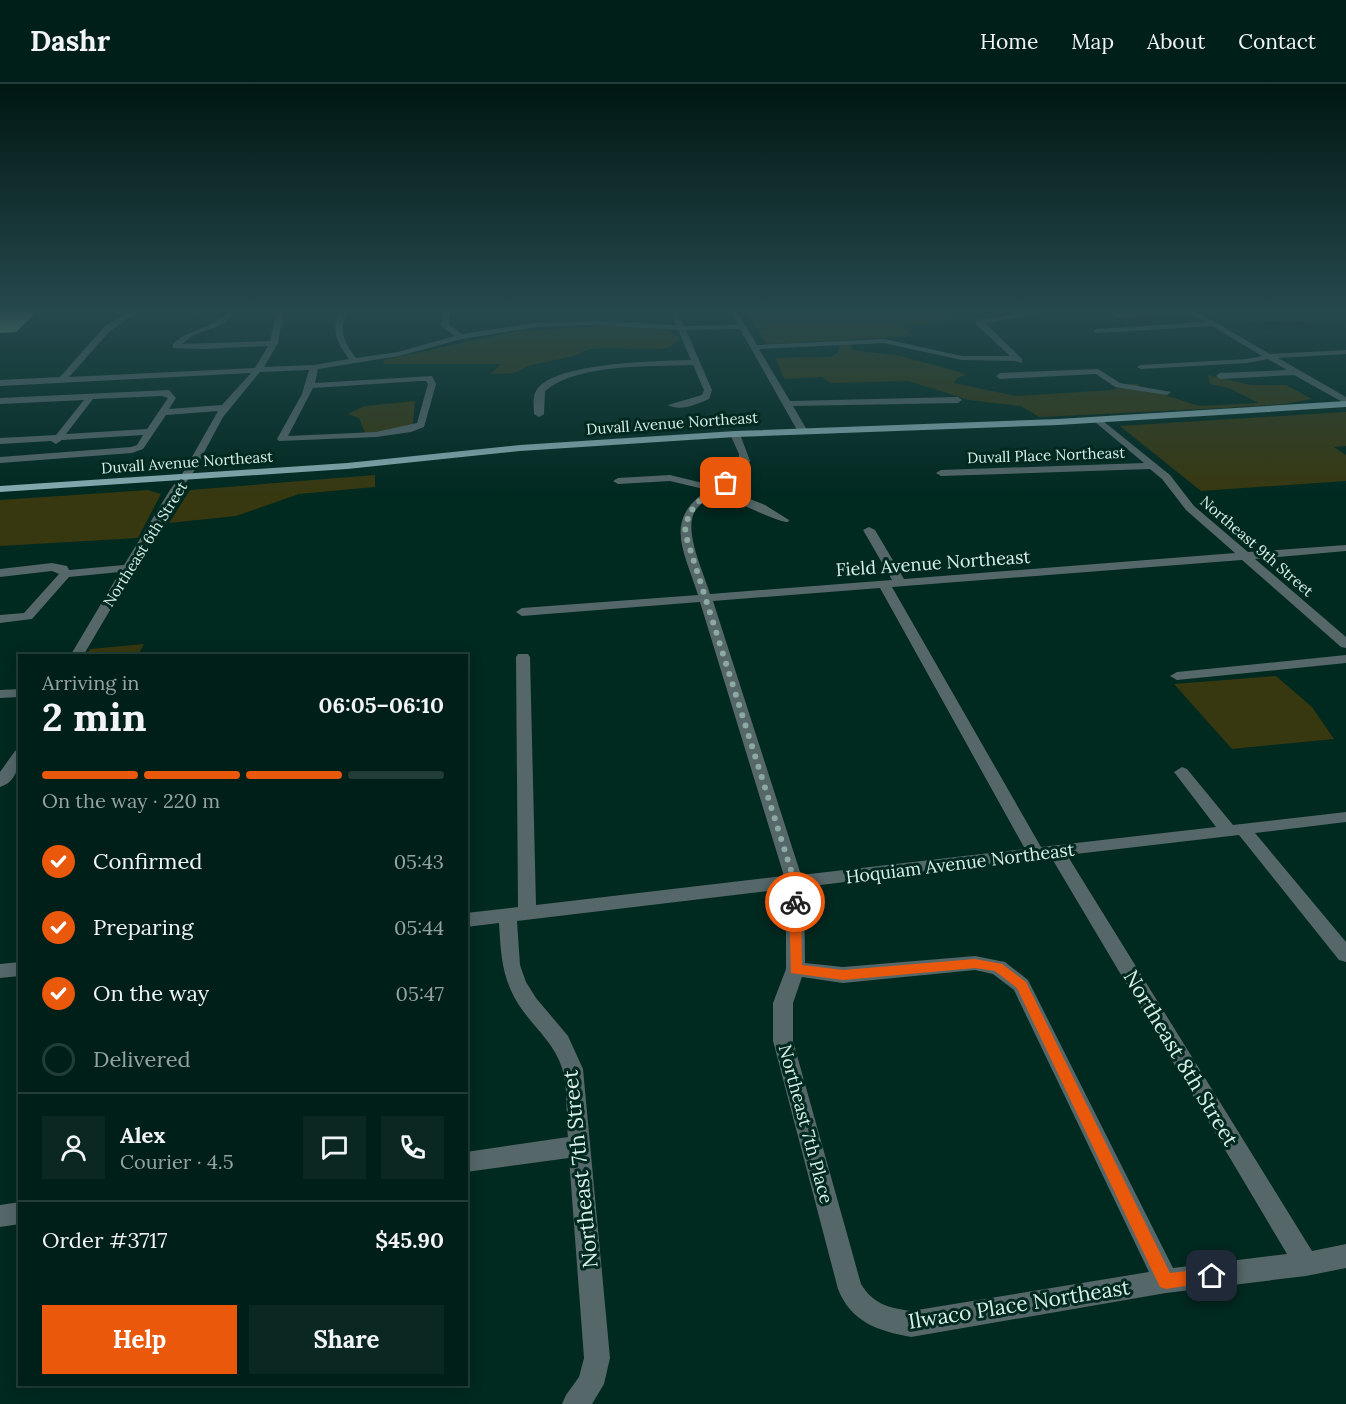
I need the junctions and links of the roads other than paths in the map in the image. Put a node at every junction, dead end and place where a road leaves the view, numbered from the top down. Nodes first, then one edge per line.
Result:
1 (69, 372) edge
2 (213, 372) edge
3 (258, 372) edge
4 (315, 372) edge
5 (591, 372) edge
6 (700, 372) edge
7 (769, 372) edge
8 (1031, 372) edge
9 (1072, 372) edge
10 (1100, 372) edge
11 (1296, 372) joint
12 (1034, 374) junction
13 (1000, 376) dead end
14 (1221, 376) dead end
15 (62, 380) junction
16 (4, 383) edge
17 (310, 386) junction
18 (0, 391) edge
19 (1167, 392) dead end
20 (92, 396) junction
21 (958, 400) dead end
22 (0, 401) edge
23 (1346, 403) edge
24 (788, 404) junction
25 (672, 405) dead end
26 (224, 408) junction
27 (164, 412) junction
28 (539, 414) dead end
29 (1098, 420) junction
30 (802, 430) junction
31 (150, 432) junction
32 (735, 434) junction
33 (58, 438) junction
34 (0, 441) edge
35 (42, 458) junction
36 (0, 460) edge
37 (1153, 466) junction
38 (941, 473) dead end
39 (186, 477) junction
40 (618, 481) dead end
41 (0, 489) edge
42 (714, 490) junction
43 (784, 520) dead end
44 (869, 530) dead end
45 (1346, 548) edge
46 (1245, 556) junction
47 (130, 568) junction
48 (0, 573) edge
49 (65, 574) junction
50 (901, 584) junction
51 (885, 585) junction
52 (706, 599) junction
53 (522, 612) dead end
54 (0, 619) edge
55 (1346, 644) edge
56 (77, 654) edge
57 (523, 657) dead end
58 (1346, 659) edge
59 (1177, 676) dead end
60 (18, 693) edge
61 (0, 694) edge
62 (18, 758) edge
63 (1182, 772) dead end
64 (8, 779) edge
65 (1346, 817) edge
66 (1235, 829) junction
67 (1047, 852) junction
68 (795, 883) junction
69 (518, 914) junction
70 (468, 920) edge
71 (1346, 955) edge
72 (18, 969) edge
73 (796, 969) junction
74 (0, 971) edge
75 (579, 1146) junction
76 (468, 1162) edge
77 (18, 1213) edge
78 (0, 1216) edge
79 (1346, 1256) edge
80 (1306, 1264) junction
81 (1166, 1281) junction
82 (871, 1313) joint
83 (577, 1402) edge

1 - 15 street
2 - 15 street
3 - 26 street, Northeast 6th Street
4 - 17 street
5 - 28 street
6 - 25 street
7 - 24 street
8 - 12 street
9 - 12 street
10 - 19 street
11 - 14 street
11 - 23 street
12 - 13 street
15 - 16 street
16 - 18 street
17 - 17 street
20 - 22 street
20 - 27 street
20 - 33 street
21 - 24 street
23 - 29 main road, Duvall Avenue Northeast
24 - 30 street
26 - 27 street
26 - 39 street, Northeast 6th Street
27 - 31 street
29 - 30 main road, Duvall Avenue Northeast
29 - 37 street, Northeast 9th Street
30 - 32 main road, Duvall Avenue Northeast
31 - 33 street
31 - 35 street
32 - 39 main road, Duvall Avenue Northeast
32 - 42 street, Northeast 7th Place
33 - 34 street
33 - 35 street
35 - 36 street
37 - 38 street, Duvall Place Northeast
37 - 46 street, Northeast 9th Street
39 - 41 main road, Duvall Avenue Northeast
39 - 47 street, Northeast 6th Street
40 - 42 street
42 - 43 street
42 - 52 street, Northeast 7th Place
44 - 50 street
45 - 46 street, Field Avenue Northeast
46 - 50 street, Field Avenue Northeast
46 - 55 street, Northeast 9th Street
47 - 49 street
47 - 56 street, Northeast 6th Street
48 - 49 street
49 - 54 street
50 - 51 street, Field Avenue Northeast
51 - 52 street, Field Avenue Northeast
51 - 67 street, Northeast 8th Street
52 - 53 street, Field Avenue Northeast
52 - 68 street, Northeast 7th Place
57 - 69 street, Northeast 7th Street
58 - 59 street
60 - 61 street
62 - 64 street
63 - 66 street
65 - 66 street, Hoquiam Avenue Northeast
66 - 67 street, Hoquiam Avenue Northeast
66 - 71 street
67 - 68 street, Hoquiam Avenue Northeast
67 - 80 street, Northeast 8th Street
68 - 69 street, Hoquiam Avenue Northeast
68 - 73 street, Northeast 7th Place
69 - 70 street, Hoquiam Avenue Northeast
69 - 75 street, Northeast 7th Street
72 - 74 street
73 - 81 street
73 - 82 street, Northeast 7th Place
75 - 76 street
75 - 83 street, Northeast 7th Street
77 - 78 street
79 - 80 street, Ilwaco Place Northeast
80 - 81 street, Ilwaco Place Northeast
81 - 82 street, Ilwaco Place Northeast

